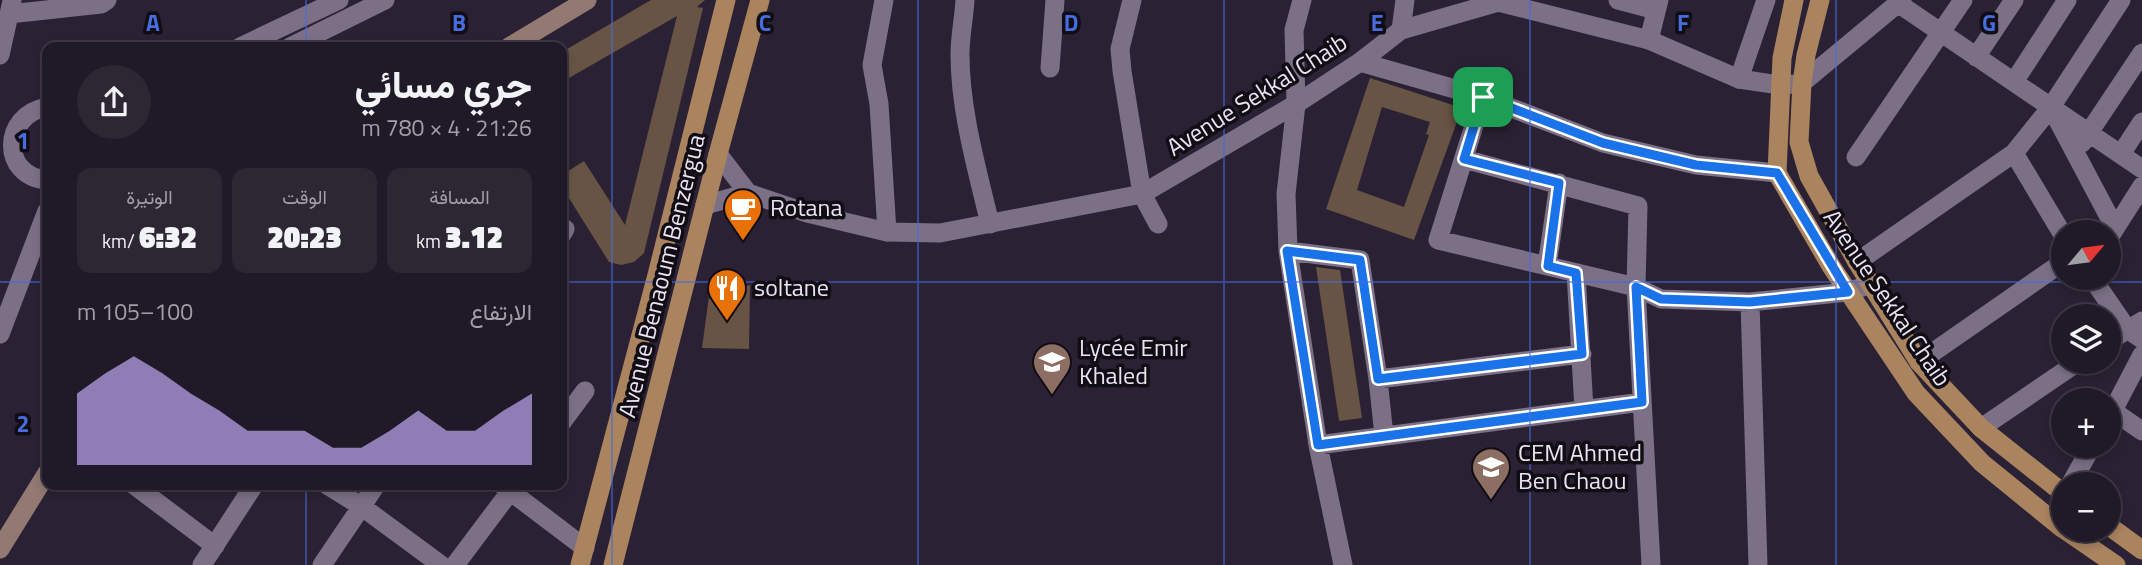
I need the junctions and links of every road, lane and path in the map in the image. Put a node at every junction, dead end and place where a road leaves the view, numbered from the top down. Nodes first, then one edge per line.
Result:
1 (107, 0) edge
2 (339, 0) edge
3 (385, 0) edge
4 (587, 0) edge
5 (726, 0) edge
6 (760, 0) edge
7 (884, 0) edge
8 (965, 0) edge
9 (1055, 0) edge
10 (1132, 0) edge
11 (1302, 0) edge
12 (1405, 0) edge
13 (1618, 0) edge
14 (1766, 0) edge
15 (1794, 0) edge
16 (1820, 0) edge
17 (1963, 0) edge
18 (2014, 0) edge
19 (2067, 0) edge
20 (2121, 0) edge
21 (1499, 1) edge
22 (1901, 2) edge
23 (1658, 5) edge
24 (11, 7) edge
25 (1401, 30) junction
26 (1941, 33) junction
27 (1649, 40) junction
28 (251, 42) edge
29 (300, 42) edge
30 (517, 42) edge
31 (2142, 53) edge
32 (0, 55) edge
33 (1976, 57) junction
34 (1360, 62) junction
35 (1050, 68) dead end
36 (1739, 79) junction
37 (2014, 82) junction
38 (1802, 83) junction
39 (1780, 85) junction
40 (1483, 97) junction
41 (1296, 104) junction
42 (2051, 107) junction
43 (42, 108) edge
44 (2142, 122) edge
45 (7, 127) edge
46 (2089, 132) junction
47 (2075, 152) junction
48 (2014, 153) junction
49 (718, 154) junction
50 (2120, 154) junction
51 (1856, 157) dead end
52 (1464, 159) junction
53 (2142, 169) edge
54 (1777, 173) junction
55 (42, 179) edge
56 (1559, 183) junction
57 (2142, 186) edge
58 (748, 192) junction
59 (1142, 194) junction
60 (705, 205) junction
61 (2054, 220) edge
62 (2106, 220) edge
63 (2120, 220) edge
64 (42, 224) edge
65 (990, 224) junction
66 (1158, 224) dead end
67 (887, 232) junction
68 (1287, 251) junction
69 (1857, 262) junction
70 (1548, 266) junction
71 (2051, 270) edge
72 (1576, 273) junction
73 (1871, 284) junction
74 (1636, 287) junction
75 (2103, 290) edge
76 (1848, 292) junction
77 (1750, 302) junction
78 (2137, 329) edge
79 (0, 334) edge
80 (1582, 354) junction
81 (2142, 355) edge
82 (1919, 362) junction
83 (2060, 374) edge
84 (1378, 379) junction
85 (585, 391) dead end
86 (2121, 396) edge
87 (1642, 402) junction
88 (1584, 409) junction
89 (567, 415) edge
90 (2121, 420) edge
91 (1981, 428) junction
92 (2142, 432) edge
93 (1384, 436) junction
94 (1318, 445) junction
95 (42, 481) edge
96 (2051, 483) edge
97 (141, 490) edge
98 (251, 490) edge
99 (335, 490) edge
100 (372, 490) edge
101 (507, 490) edge
102 (512, 490) edge
103 (361, 506) junction
104 (2051, 519) edge
105 (2121, 535) edge
106 (2083, 542) edge
107 (215, 546) junction
108 (0, 549) edge
109 (2142, 550) edge
110 (583, 557) edge
111 (202, 565) edge
112 (321, 565) edge
113 (441, 565) edge
114 (455, 565) edge
115 (613, 565) edge
116 (1343, 565) edge
117 (1651, 565) edge
118 (1758, 565) edge
119 (2116, 565) edge

1 - 24 street
2 - 28 street
3 - 29 street
4 - 30 main road
5 - 110 main road, Avenue Benaoum Benzergua
6 - 49 main road, Avenue Benaoum Benzergua
7 - 67 street
8 - 65 street
9 - 35 street
10 - 59 street
11 - 41 street
12 - 25 street
13 - 23 street
14 - 36 street
15 - 39 main road
16 - 38 main road, Avenue Sekkal Chaib
17 - 26 street
18 - 33 street
19 - 37 street
20 - 42 street
21 - 25 street, Avenue Sekkal Chaib
21 - 27 street, Avenue Sekkal Chaib
22 - 26 street
22 - 38 street
23 - 27 street
24 - 32 street
25 - 34 street, Avenue Sekkal Chaib
26 - 33 street
26 - 51 street
27 - 36 street, Avenue Sekkal Chaib
31 - 46 street
33 - 37 street
34 - 40 street
34 - 41 street, Avenue Sekkal Chaib
36 - 39 street, Avenue Sekkal Chaib
37 - 42 street
38 - 39 street, Avenue Sekkal Chaib
38 - 69 main road, Avenue Sekkal Chaib
39 - 54 main road
40 - 52 street
40 - 54 street
41 - 59 street, Avenue Sekkal Chaib
41 - 68 street
42 - 46 street
42 - 47 street
42 - 48 street
43 - 45 street
44 - 50 street
45 - 55 street
46 - 47 street
46 - 50 street
47 - 62 street
48 - 61 street
48 - 69 street
49 - 58 street
49 - 60 main road, Avenue Benaoum Benzergua
50 - 53 street
52 - 56 street
52 - 70 street
54 - 76 main road, Avenue Sekkal Chaib
56 - 70 street
56 - 74 street
57 - 63 street
58 - 60 street
58 - 67 street, Avenue Sekkal Chaib
59 - 65 street, Avenue Sekkal Chaib
59 - 66 street
60 - 115 main road, Avenue Benaoum Benzergua
64 - 79 street
65 - 67 street, Avenue Sekkal Chaib
68 - 84 street
68 - 94 street
69 - 73 main road, Avenue Sekkal Chaib
70 - 72 street
71 - 82 street
72 - 74 street
72 - 80 street
73 - 76 street
73 - 82 main road, Avenue Sekkal Chaib
74 - 77 street
74 - 87 street
75 - 78 street
76 - 77 street
76 - 104 main road, Avenue Sekkal Chaib
77 - 118 street
80 - 84 street
80 - 88 street
81 - 86 street
82 - 91 main road, Avenue Sekkal Chaib
83 - 91 street
84 - 93 street
85 - 89 street
87 - 88 street
87 - 117 street
88 - 93 street
90 - 92 street
91 - 96 main road, Avenue Sekkal Chaib
93 - 94 street
94 - 116 street
95 - 108 main road
97 - 107 street
98 - 107 street
99 - 103 street
100 - 103 street
101 - 114 street
102 - 110 street
103 - 112 street
103 - 113 street
105 - 109 main road
106 - 119 main road, Avenue Sekkal Chaib
107 - 111 street

